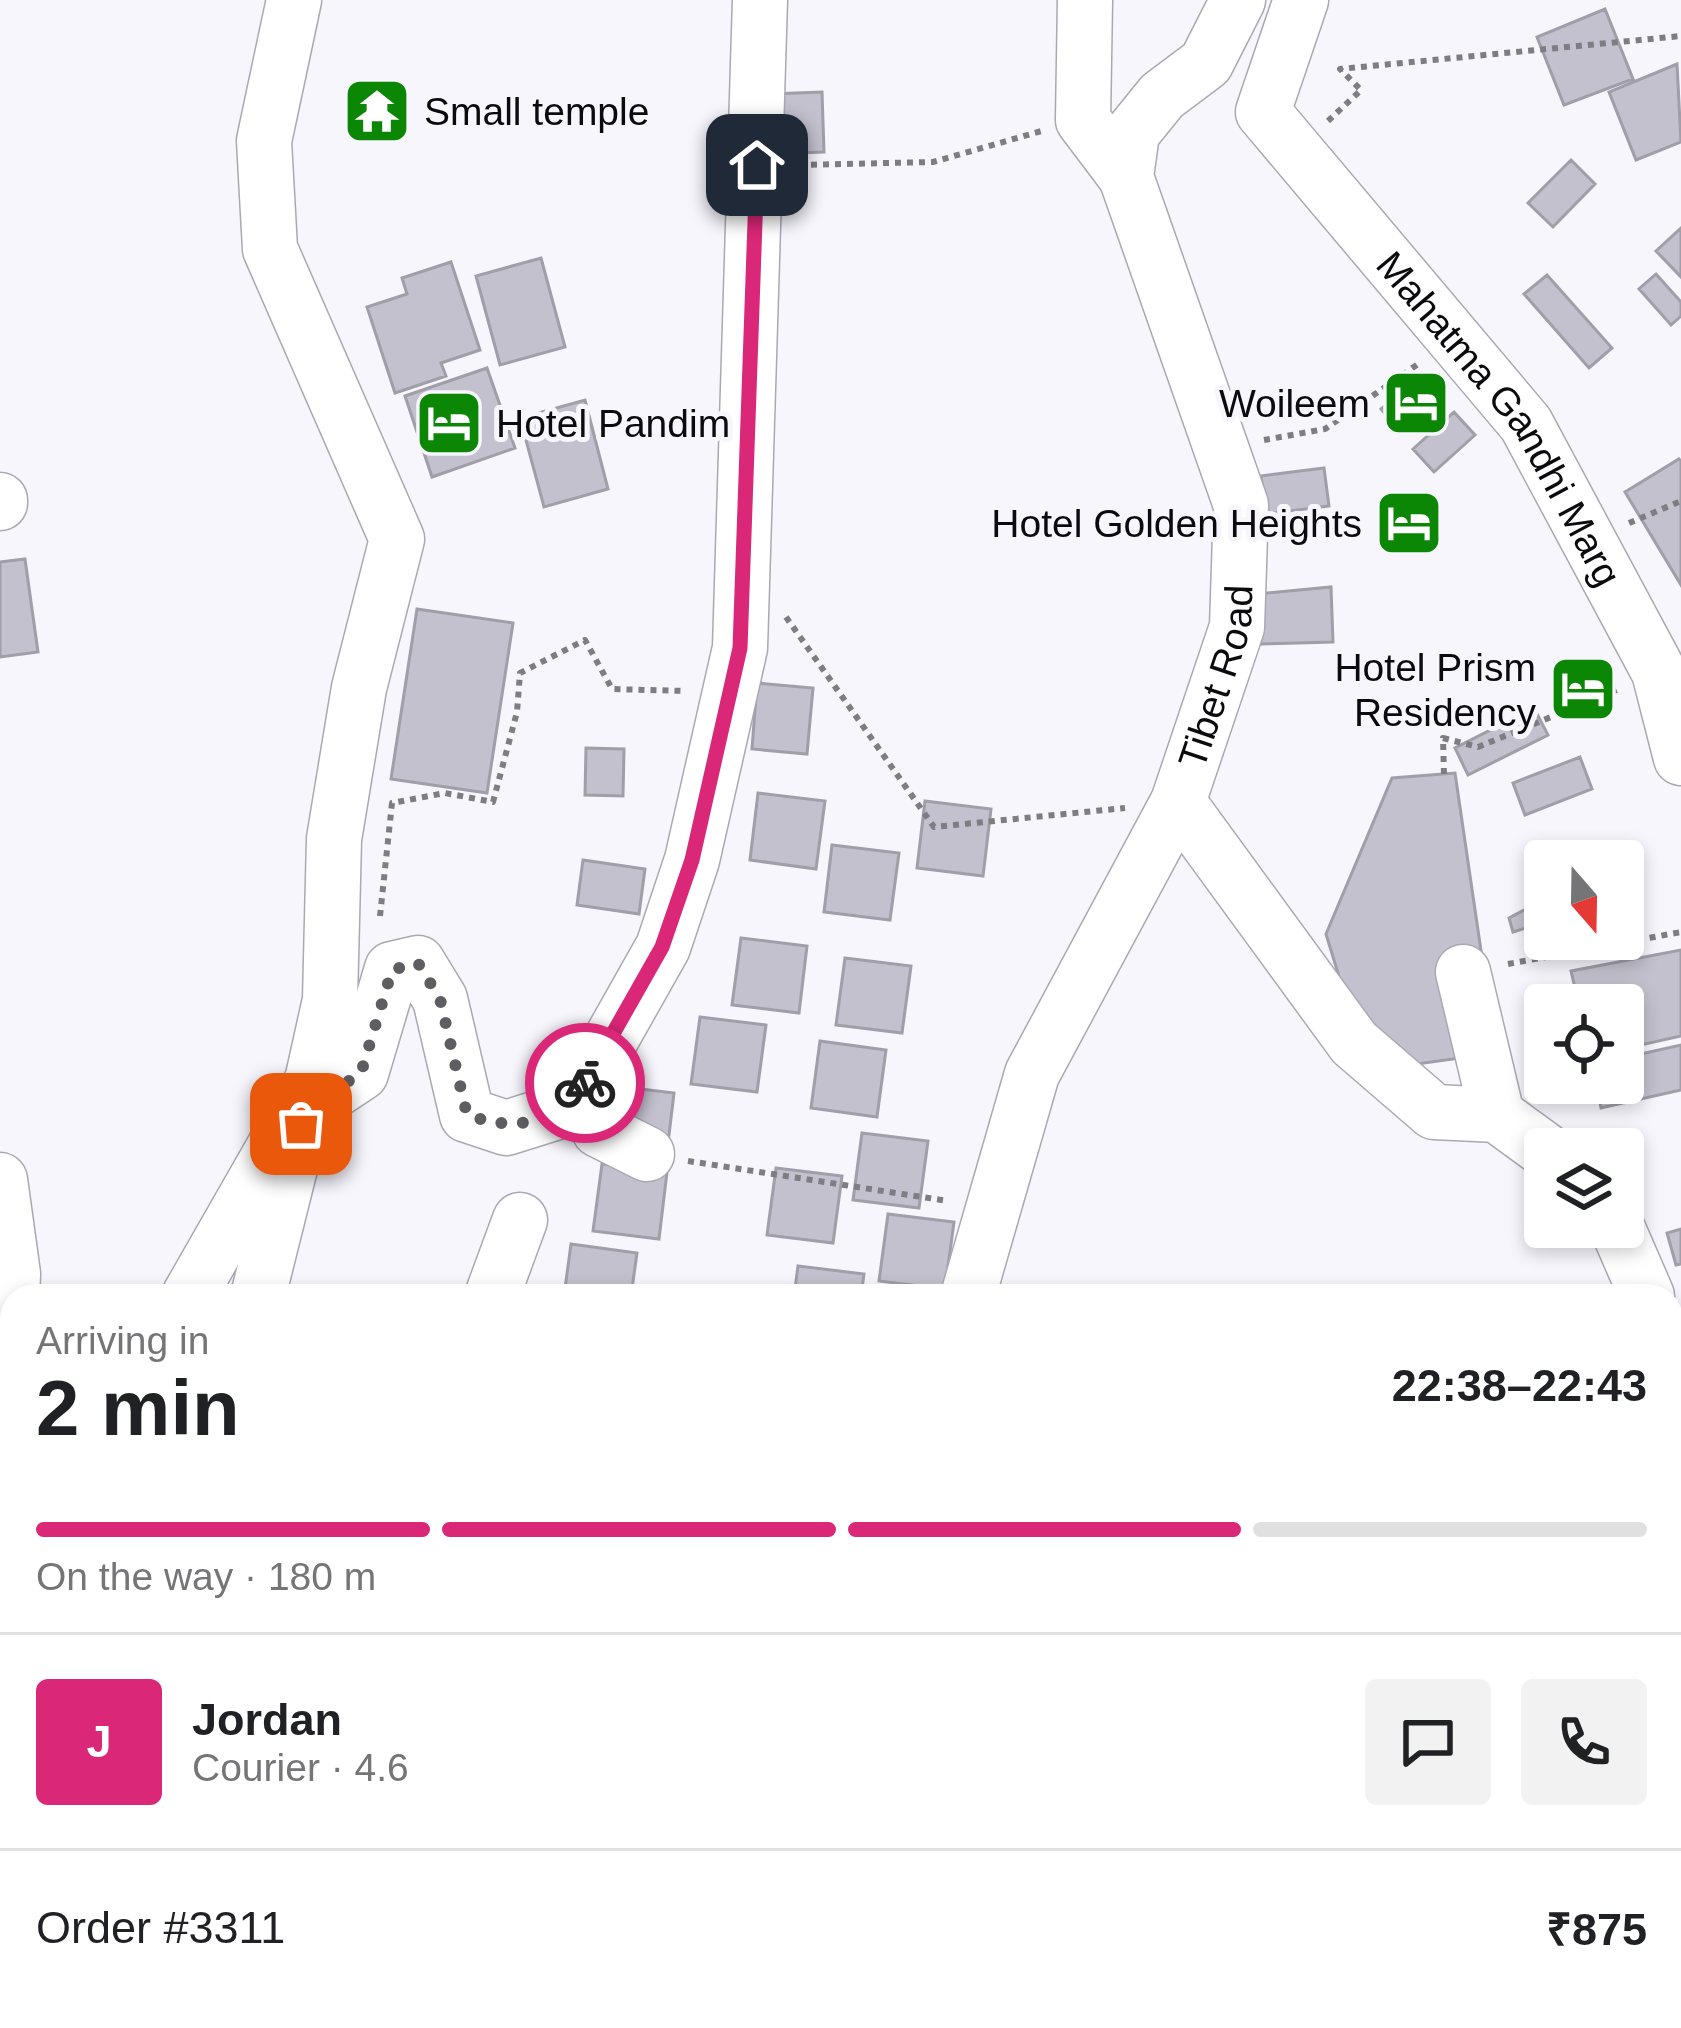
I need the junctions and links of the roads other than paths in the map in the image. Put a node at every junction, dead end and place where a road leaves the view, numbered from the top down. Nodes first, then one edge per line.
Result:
1 (294, 0) edge
2 (760, 0) edge
3 (1085, 0) edge
4 (1238, 0) edge
5 (1300, 0) edge
6 (1126, 177) junction
7 (1681, 758) edge
8 (1178, 802) junction
9 (1463, 972) road end
10 (588, 1080) junction
11 (312, 1081) junction
12 (1497, 1115) junction
13 (1524, 1135) edge
14 (647, 1154) road end
15 (0, 1180) edge
16 (520, 1220) dead end
17 (1626, 1248) edge
18 (13, 1284) edge
19 (196, 1284) edge
20 (261, 1284) edge
21 (496, 1284) edge
22 (971, 1284) edge
23 (1642, 1284) edge

1 - 11 street
2 - 10 street
3 - 6 street, Tibet Road
4 - 6 street
5 - 7 street, Mahatma Gandhi Marg
6 - 8 street, Tibet Road
8 - 12 street
8 - 22 street, Tibet Road
9 - 12 street
10 - 11 street
10 - 14 street
11 - 19 street
11 - 20 street
12 - 13 street
15 - 18 street
16 - 21 street
17 - 23 street

